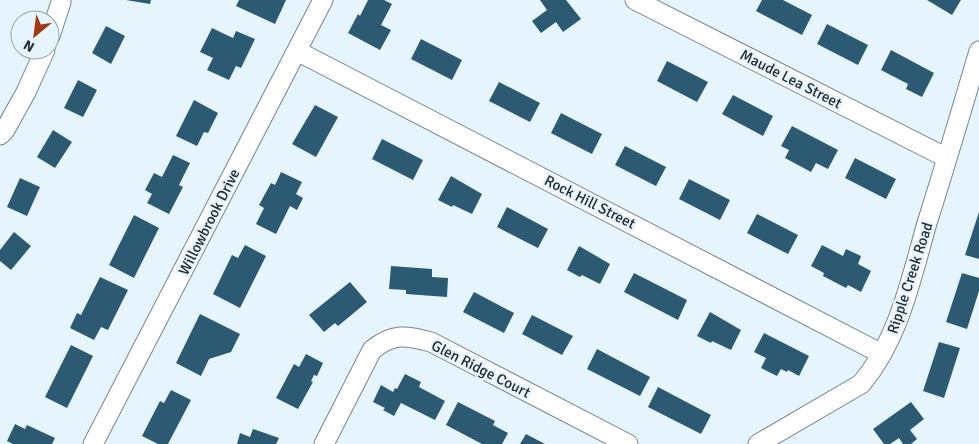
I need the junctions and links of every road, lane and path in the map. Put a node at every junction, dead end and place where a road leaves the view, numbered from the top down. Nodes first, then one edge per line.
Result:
1 (323, 0) edge
2 (634, 0) edge
3 (298, 51) junction
4 (979, 51) edge
5 (40, 60) edge
6 (0, 135) edge
7 (947, 158) junction
8 (882, 354) junction
9 (94, 444) edge
10 (324, 444) edge
11 (628, 444) edge
12 (758, 444) edge

1 - 3 street, Willowbrook Drive
2 - 7 street, Maude Lea Street
3 - 8 street, Rock Hill Street
3 - 9 street, Willowbrook Drive
4 - 7 street, Ripple Creek Road
5 - 6 street
7 - 8 street, Ripple Creek Road
8 - 12 street, Ripple Creek Road
10 - 11 street, Glen Ridge Court

